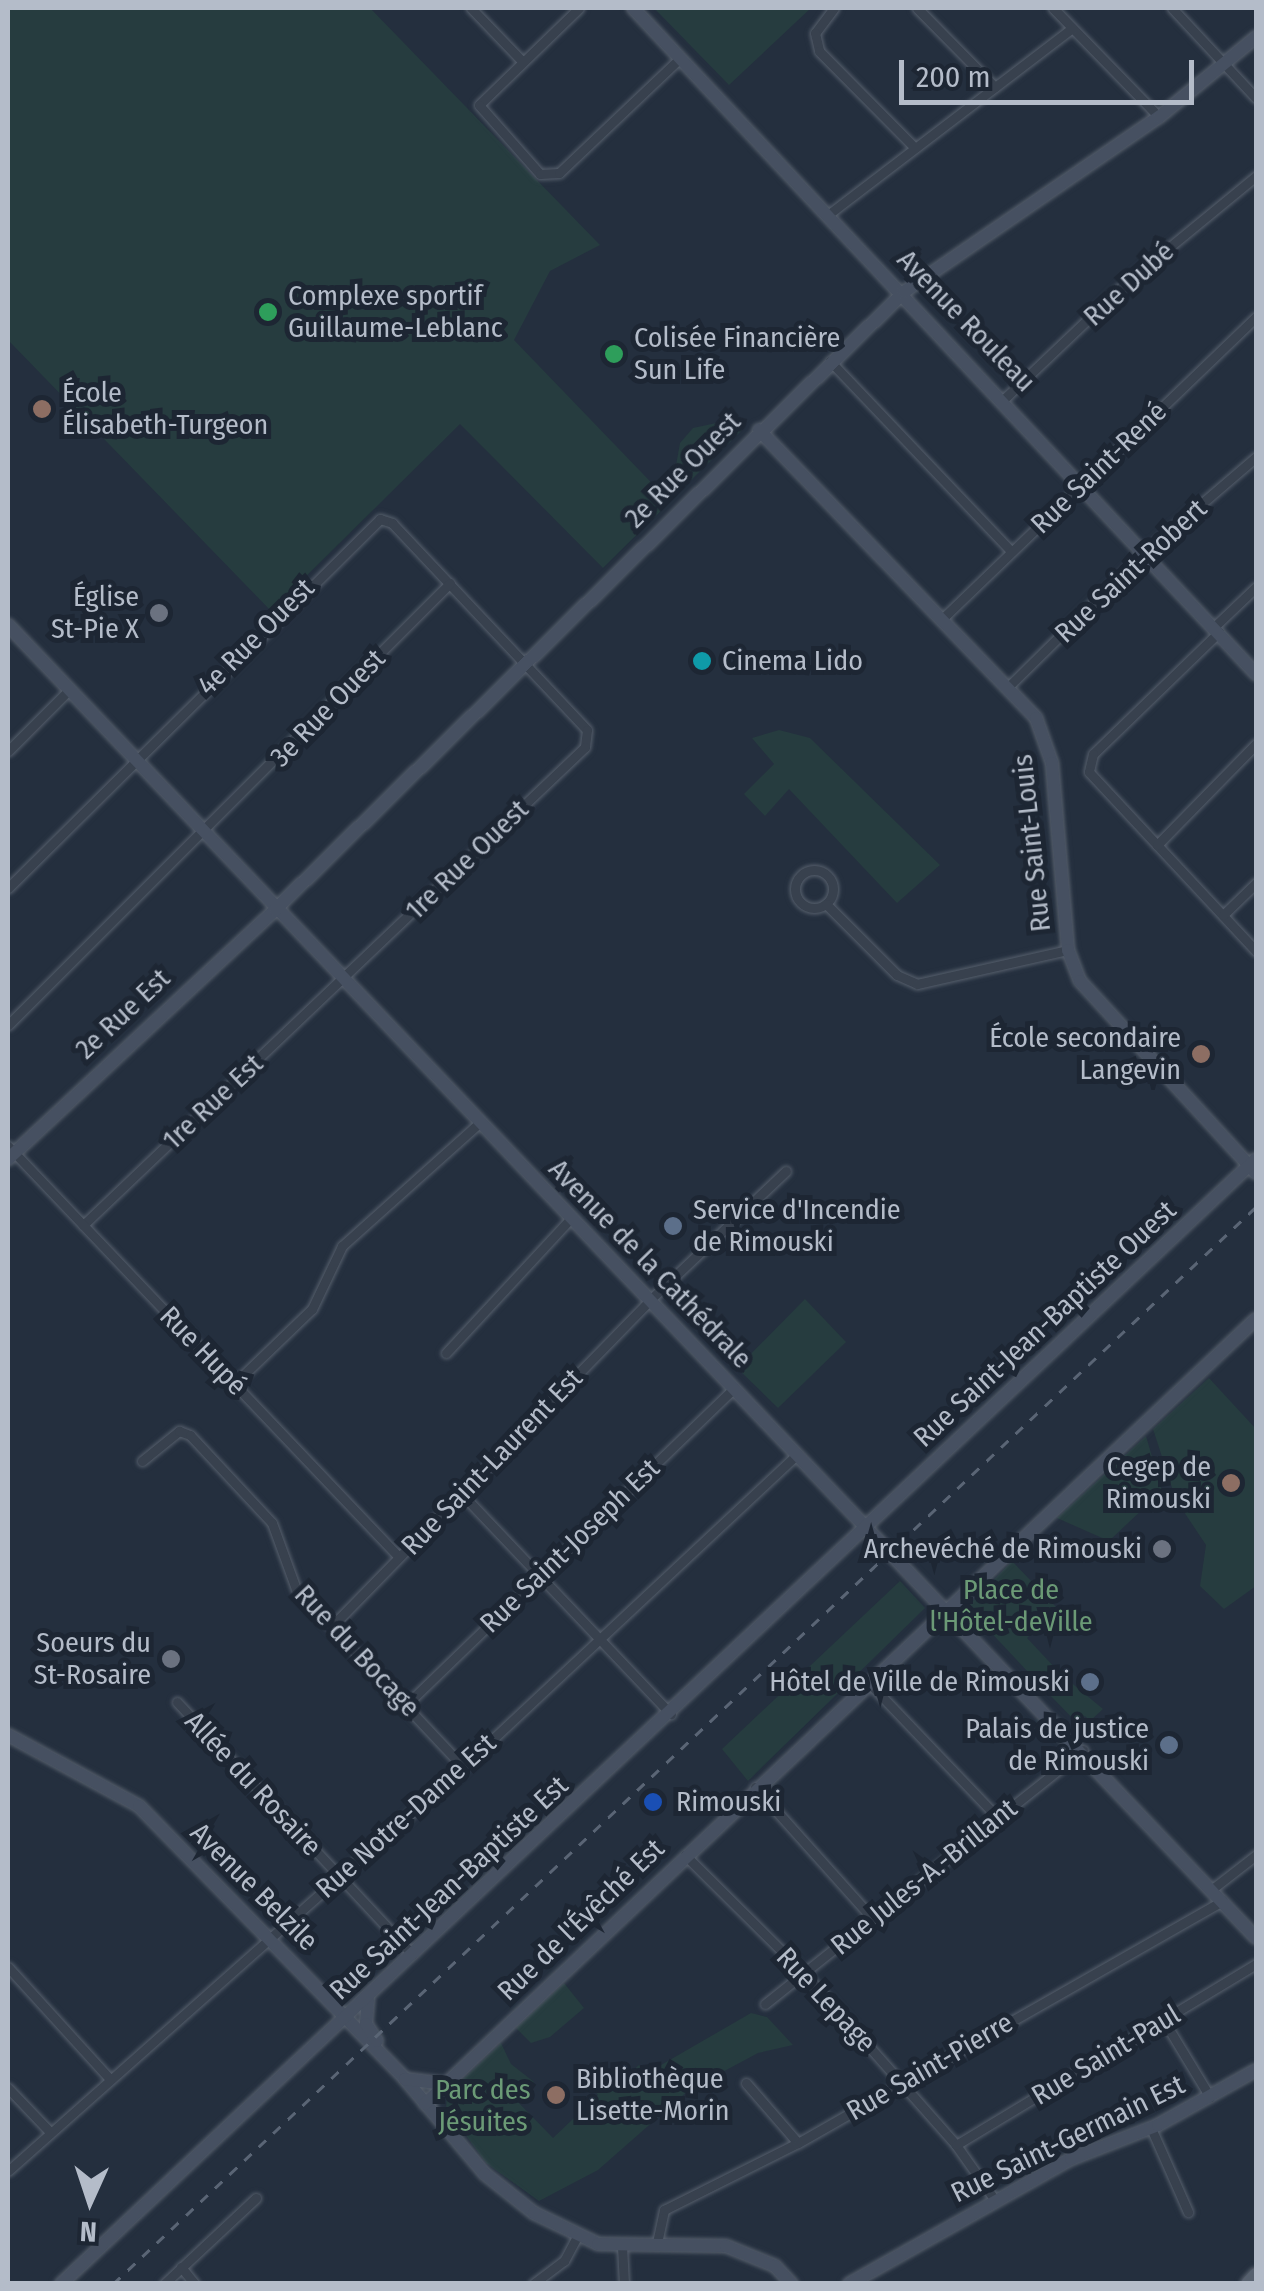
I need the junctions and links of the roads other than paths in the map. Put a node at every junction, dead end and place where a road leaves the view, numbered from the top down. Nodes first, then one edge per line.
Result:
1 (471, 8) edge
2 (579, 8) edge
3 (633, 8) edge
4 (834, 8) edge
5 (917, 8) edge
6 (1052, 8) edge
7 (1172, 8) edge
8 (1072, 28) junction
9 (1256, 37) edge
10 (680, 58) junction
11 (522, 61) junction
12 (1226, 66) junction
13 (994, 87) junction
14 (1256, 98) edge
15 (1159, 118) junction
16 (915, 148) junction
17 (1256, 176) edge
18 (829, 214) junction
19 (904, 292) junction
20 (1256, 317) edge
21 (829, 360) junction
22 (1005, 398) junction
23 (759, 430) junction
24 (1256, 457) edge
25 (1083, 482) junction
26 (1012, 551) junction
27 (1144, 554) junction
28 (450, 583) junction
29 (1256, 587) edge
30 (942, 619) junction
31 (8, 625) edge
32 (1216, 629) junction
33 (524, 662) junction
34 (1256, 674) edge
35 (1008, 688) junction
36 (68, 690) junction
37 (1256, 744) edge
38 (8, 751) edge
39 (135, 758) junction
40 (206, 833) junction
41 (1157, 845) junction
42 (1256, 883) edge
43 (8, 888) edge
44 (826, 904) junction
45 (275, 910) junction
46 (1223, 915) junction
47 (1068, 950) junction
48 (1256, 951) edge
49 (343, 979) junction
50 (8, 1024) edge
51 (480, 1122) junction
52 (10, 1152) edge
53 (1254, 1166) edge
54 (786, 1171) dead end
55 (571, 1218) junction
56 (83, 1225) junction
57 (650, 1299) junction
58 (1256, 1319) edge
59 (446, 1353) dead end
60 (234, 1384) junction
61 (734, 1388) junction
62 (798, 1453) junction
63 (142, 1461) dead end
64 (461, 1493) junction
65 (868, 1526) junction
66 (399, 1556) junction
67 (539, 1575) junction
68 (947, 1608) junction
69 (333, 1625) junction
70 (599, 1638) junction
71 (868, 1681) junction
72 (177, 1702) dead end
73 (407, 1704) junction
74 (671, 1714) junction
75 (8, 1735) edge
76 (1083, 1750) junction
77 (463, 1767) junction
78 (755, 1787) junction
79 (997, 1817) junction
80 (684, 1855) junction
81 (1256, 1856) edge
82 (339, 1877) junction
83 (1211, 1890) junction
84 (1223, 1901) junction
85 (872, 1918) junction
86 (270, 1937) junction
87 (1256, 1938) edge
88 (412, 1954) junction
89 (1256, 1964) edge
90 (8, 1967) edge
91 (804, 1973) junction
92 (369, 1997) junction
93 (764, 2004) dead end
94 (347, 2019) junction
95 (1164, 2022) junction
96 (388, 2061) junction
97 (1256, 2070) edge
98 (108, 2077) junction
99 (405, 2079) junction
100 (902, 2082) junction
101 (746, 2083) dead end
102 (445, 2084) junction
103 (8, 2088) edge
104 (1210, 2097) junction
105 (425, 2104) junction
106 (1151, 2128) junction
107 (49, 2131) junction
108 (798, 2144) junction
109 (956, 2146) junction
110 (8, 2170) edge
111 (256, 2198) dead end
112 (995, 2200) junction
113 (1188, 2212) dead end
114 (576, 2238) junction
115 (657, 2243) junction
116 (622, 2246) junction
117 (181, 2268) junction
118 (1256, 2275) edge
119 (60, 2284) edge
120 (164, 2284) edge
121 (195, 2284) edge
122 (533, 2284) edge
123 (624, 2284) edge
124 (792, 2284) edge
125 (849, 2284) edge
126 (1248, 2284) edge

1 - 11 street
2 - 11 street
3 - 10 street, Avenue Rouleau
4 - 16 street
5 - 13 street
6 - 8 street
7 - 12 street
8 - 13 street
8 - 15 street
9 - 12 street, 2e Rue Ouest
10 - 11 street
10 - 18 street, Avenue Rouleau
12 - 14 street
12 - 15 street, 2e Rue Ouest
13 - 16 street
15 - 19 street, 2e Rue Ouest
16 - 18 street
17 - 22 street, Rue Dubé
18 - 19 street, Avenue Rouleau
19 - 21 street, 2e Rue Ouest
19 - 22 street, Avenue Rouleau
20 - 25 street, Rue Saint-René
21 - 23 street, 2e Rue Ouest
21 - 26 street
22 - 25 street, Avenue Rouleau
23 - 30 street, Rue Saint-Louis
23 - 33 street, 2e Rue Ouest
24 - 27 street, Rue Saint-Robert
25 - 26 street, Rue Saint-René
25 - 27 street, Avenue Rouleau
26 - 30 street, Rue Saint-René
27 - 32 street, Avenue Rouleau
27 - 35 street, Rue Saint-Robert
28 - 33 street
28 - 39 street, 4e Rue Ouest
28 - 40 street, 3e Rue Ouest
29 - 32 street
30 - 35 street, Rue Saint-Louis
31 - 36 street, Avenue de la Cathédrale
32 - 34 street, Avenue Rouleau
32 - 41 street
33 - 45 street, 2e Rue Ouest
33 - 49 street, 1re Rue Ouest
35 - 47 street, Rue Saint-Louis
36 - 38 street
36 - 39 street, Avenue de la Cathédrale
37 - 41 street
39 - 40 street, Avenue de la Cathédrale
39 - 43 street, 4e Rue Ouest
40 - 45 street, Avenue de la Cathédrale
40 - 50 street, 3e Rue Ouest
41 - 46 street
42 - 46 street
44 - 44 street
44 - 47 street
45 - 49 street, Avenue de la Cathédrale
45 - 52 street, 2e Rue Est
46 - 48 street
47 - 53 street, Rue Saint-Louis
49 - 51 street, Avenue de la Cathédrale
49 - 56 street, 1re Rue Est
51 - 55 street, Avenue de la Cathédrale
51 - 60 street
52 - 56 street, Rue Hupé
53 - 65 street, Rue Saint-Jean-Baptiste Ouest
54 - 57 street, Rue Saint-Laurent Est
55 - 57 street, Avenue de la Cathédrale
55 - 59 street
56 - 60 street, Rue Hupé
57 - 61 street, Avenue de la Cathédrale
57 - 64 street, Rue Saint-Laurent Est
58 - 68 street, Rue de l'Évêché Est
60 - 66 street, Rue Hupé
61 - 62 street, Avenue de la Cathédrale
61 - 67 street, Rue Saint-Joseph Est
62 - 65 street, Avenue de la Cathédrale
62 - 70 street, Rue Notre-Dame Est
63 - 69 street, Rue du Bocage
64 - 66 street, Rue Saint-Laurent Est
64 - 67 street
65 - 68 street, Avenue de la Cathédrale
65 - 74 street, Rue Saint-Jean-Baptiste Est
66 - 69 street, Rue Saint-Laurent Est
67 - 70 street
67 - 73 street, Rue Saint-Joseph Est
68 - 71 street, Rue de l'Évêché Est
68 - 76 street, Avenue de la Cathédrale
69 - 73 street, Rue du Bocage
70 - 74 street
70 - 77 street, Rue Notre-Dame Est
71 - 78 street, Rue de l'Évêché Est
71 - 79 street
72 - 82 street, Allée du Rosaire
73 - 77 street, Rue du Bocage
74 - 88 street, Rue Saint-Jean-Baptiste Est
75 - 86 street, Avenue Belzile
76 - 79 street, Rue Jules-A.-Brillant
76 - 83 street, Avenue de la Cathédrale
77 - 82 street, Rue Notre-Dame Est
78 - 80 street, Rue de l'Évêché Est
78 - 85 street
79 - 85 street, Rue Jules-A.-Brillant
80 - 91 street, Rue Lepage
80 - 102 street, Rue de l'Évêché Est
81 - 83 street
82 - 86 street, Rue Notre-Dame Est
82 - 88 street, Allée du Rosaire
83 - 84 street, Avenue de la Cathédrale
84 - 87 street, Avenue de la Cathédrale
84 - 100 street, Rue Saint-Pierre
85 - 91 street, Rue Jules-A.-Brillant
86 - 94 street, Avenue Belzile
86 - 98 street, Rue Notre-Dame Est
88 - 92 street, Rue Saint-Jean-Baptiste Est
89 - 95 street, Rue Saint-Paul
90 - 98 street
91 - 93 street, Rue Jules-A.-Brillant
91 - 100 street, Rue Lepage
92 - 94 street, Rue Saint-Jean-Baptiste Est
92 - 96 street
94 - 96 street, Avenue Belzile
94 - 119 street, Rue Saint-Jean-Baptiste Est
95 - 104 street
95 - 109 street, Rue Saint-Paul
96 - 99 street, Avenue Belzile
97 - 104 street, Rue Saint-Germain Est
98 - 107 street, Rue Notre-Dame Est
99 - 102 street
99 - 105 street, Avenue Belzile
100 - 108 street, Rue Saint-Pierre
100 - 109 street, Rue Lepage
101 - 108 street
102 - 105 street, Rue de l'Évêché Est
103 - 107 street
104 - 106 street, Rue Saint-Germain Est
105 - 114 street, Avenue Belzile
106 - 112 street, Rue Saint-Germain Est
106 - 113 street
107 - 110 street, Rue Notre-Dame Est
108 - 115 street, Rue Saint-Pierre
109 - 112 street, Rue Lepage
111 - 117 street
112 - 125 street, Rue Saint-Germain Est
114 - 116 street, Avenue Belzile
114 - 122 street
115 - 116 street, Avenue Belzile
115 - 124 street, Avenue Belzile
116 - 123 street
117 - 120 street
117 - 121 street
118 - 126 main road

